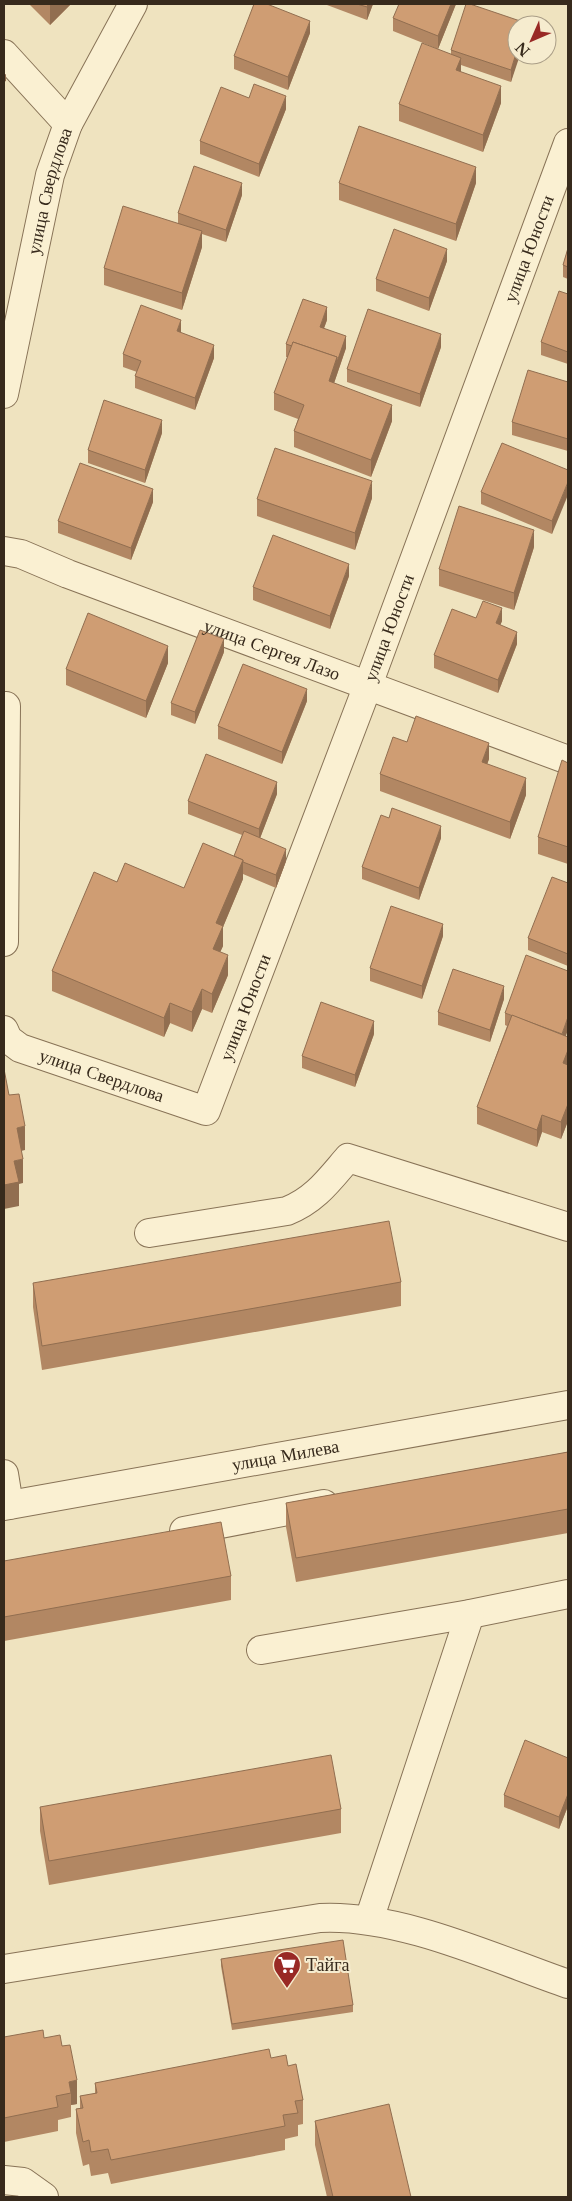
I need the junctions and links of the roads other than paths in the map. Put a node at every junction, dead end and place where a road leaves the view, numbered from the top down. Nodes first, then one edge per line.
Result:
1 (133, 4) edge
2 (4, 54) edge
3 (68, 124) junction
4 (568, 143) edge
5 (4, 394) edge
6 (4, 551) edge
7 (368, 685) junction
8 (6, 706) dead end
9 (568, 760) edge
10 (4, 893) edge
11 (4, 942) edge
12 (4, 1030) edge
13 (206, 1111) joint
14 (567, 1222) edge
15 (149, 1233) dead end
16 (568, 1405) edge
17 (4, 1474) edge
18 (346, 1500) edge
19 (6, 1506) edge
20 (160, 1536) edge
21 (568, 1594) edge
22 (470, 1614) junction
23 (261, 1650) dead end
24 (369, 1920) junction
25 (4, 1969) edge
26 (568, 1984) edge
27 (4, 2180) edge
28 (44, 2197) edge

1 - 3 street, улица Свердлова
2 - 3 street
3 - 5 street, улица Свердлова
4 - 7 street, улица Юности
6 - 7 street, улица Сергея Лазо
7 - 9 street, улица Сергея Лазо
7 - 13 street, улица Юности
8 - 10 street
10 - 11 street
12 - 13 street, улица Свердлова
14 - 15 street
16 - 19 street, улица Милева
17 - 19 street
18 - 20 street
21 - 22 street
22 - 23 street
22 - 24 street
24 - 25 street
24 - 26 street
27 - 28 street

